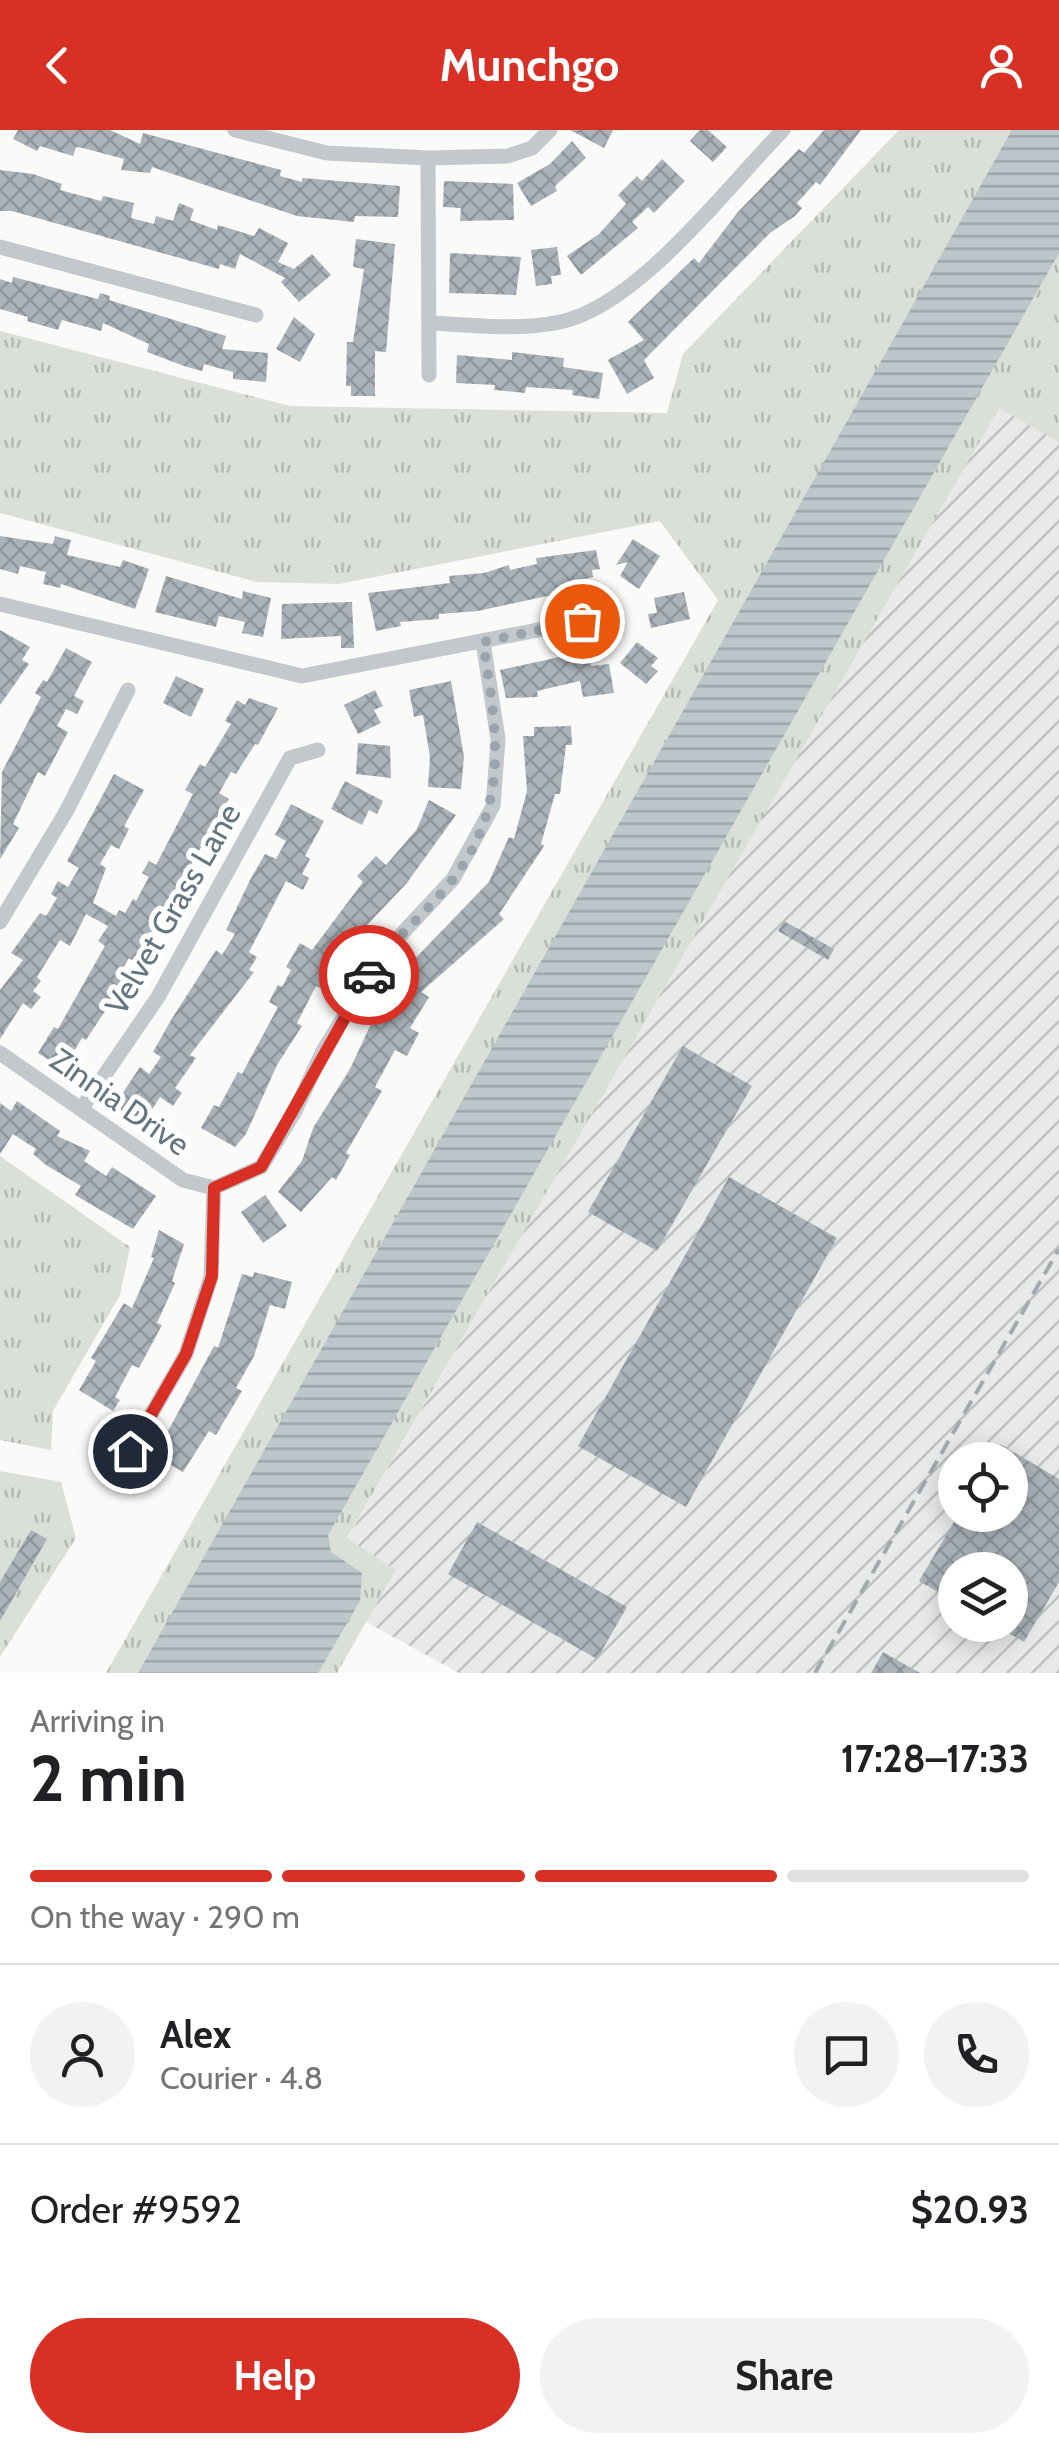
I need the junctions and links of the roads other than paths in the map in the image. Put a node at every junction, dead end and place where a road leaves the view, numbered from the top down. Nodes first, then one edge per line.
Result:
1 (235, 130) edge
2 (550, 130) edge
3 (780, 131) edge
4 (288, 136) edge
5 (428, 158) junction
6 (0, 247) edge
7 (256, 315) dead end
8 (430, 324) junction
9 (430, 375) dead end
10 (0, 604) edge
11 (615, 614) dead end
12 (483, 642) junction
13 (128, 690) dead end
14 (318, 750) dead end
15 (0, 922) edge
16 (0, 1053) edge
17 (82, 1108) junction
18 (214, 1188) junction
19 (130, 1451) dead end

1 - 4 street
2 - 5 street
3 - 8 street
4 - 5 street
5 - 8 street
6 - 7 street
8 - 9 street
10 - 12 street
11 - 12 street
12 - 18 street
13 - 15 street
14 - 17 street, Velvet Grass Lane
16 - 17 street, Zinnia Drive
17 - 18 street, Zinnia Drive
18 - 19 street

